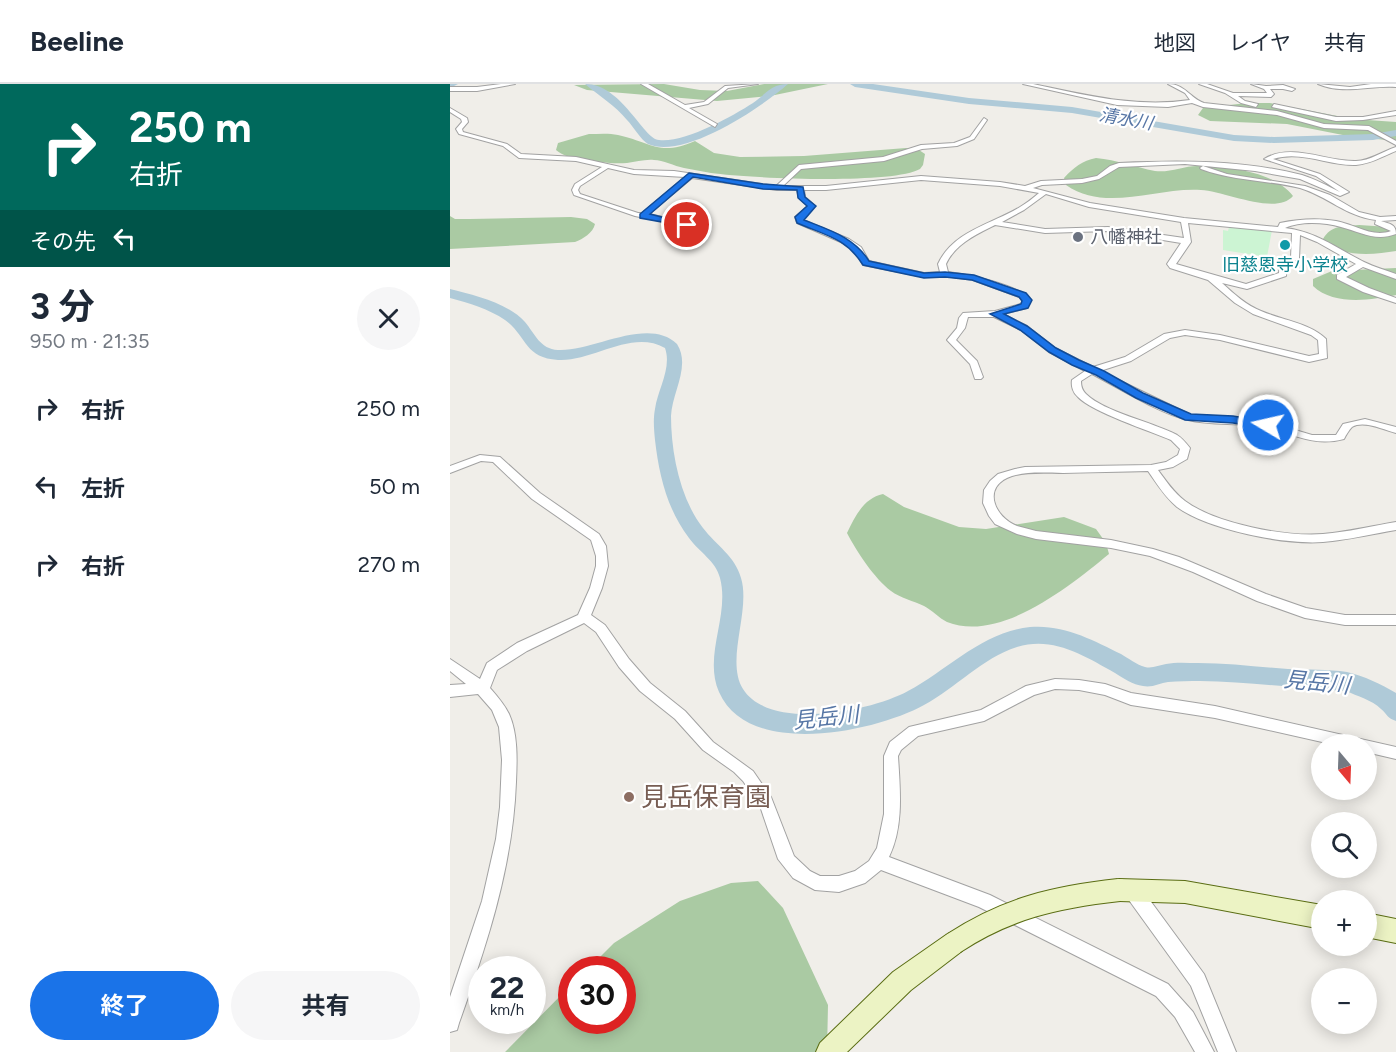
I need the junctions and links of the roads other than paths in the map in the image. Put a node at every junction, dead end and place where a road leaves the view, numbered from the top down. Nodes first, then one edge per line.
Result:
1 (512, 84) edge
2 (644, 84) edge
3 (755, 84) edge
4 (1026, 84) edge
5 (1171, 84) edge
6 (1202, 84) edge
7 (1254, 84) edge
8 (1281, 84) edge
9 (1321, 84) edge
10 (1396, 85) edge
11 (1266, 88) junction
12 (450, 89) edge
13 (1232, 95) junction
14 (1193, 100) junction
15 (685, 107) junction
16 (450, 110) edge
17 (1396, 113) edge
18 (984, 120) dead end
19 (716, 125) dead end
20 (1396, 143) edge
21 (1396, 149) edge
22 (1151, 162) junction
23 (609, 165) junction
24 (691, 175) junction
25 (777, 188) junction
26 (800, 188) junction
27 (1027, 188) junction
28 (1045, 192) junction
29 (643, 216) junction
30 (1396, 218) edge
31 (1184, 220) junction
32 (1372, 220) junction
33 (992, 222) junction
34 (687, 225) dead end
35 (1281, 229) junction
36 (1296, 231) junction
37 (1187, 242) junction
38 (1362, 264) junction
39 (945, 274) junction
40 (1396, 277) edge
41 (1210, 278) junction
42 (1396, 301) edge
43 (995, 314) junction
44 (1092, 370) junction
45 (978, 376) dead end
46 (1396, 430) edge
47 (1151, 468) junction
48 (450, 470) edge
49 (1396, 525) edge
50 (583, 618) junction
51 (1396, 620) edge
52 (450, 664) edge
53 (483, 688) junction
54 (450, 692) edge
55 (1314, 734) edge
56 (1377, 749) edge
57 (1395, 753) edge
58 (878, 861) junction
59 (1125, 890) junction
60 (1311, 915) edge
61 (1377, 927) edge
62 (1396, 931) edge
63 (450, 1023) edge
64 (829, 1052) edge
65 (1204, 1052) edge
66 (1227, 1052) edge

1 - 12 street
2 - 15 street
3 - 15 street
4 - 14 street
5 - 14 street
6 - 13 street
7 - 11 street
8 - 11 street
9 - 10 street
11 - 13 street
13 - 17 street
14 - 20 street
15 - 19 street
16 - 23 street
18 - 25 street
21 - 22 street
22 - 27 street
22 - 32 street
23 - 24 street
23 - 29 street
24 - 25 street
24 - 29 street
25 - 26 street
26 - 27 street
26 - 39 street
27 - 28 street
28 - 31 street
28 - 33 street
29 - 34 street
30 - 32 street
31 - 35 street
31 - 37 street
32 - 35 street
33 - 37 street
33 - 39 street
35 - 36 street
36 - 38 street
36 - 41 street
37 - 41 street
38 - 40 street
38 - 42 street
39 - 43 street
41 - 44 street
43 - 44 street
43 - 45 street
44 - 46 street
44 - 47 street
47 - 49 street
47 - 51 street
48 - 50 street
50 - 53 street
50 - 58 street
52 - 53 street
53 - 54 street
53 - 63 street
55 - 58 street
56 - 57 street
58 - 65 street
59 - 60 street
59 - 64 street, bridge
59 - 66 street
61 - 62 street

